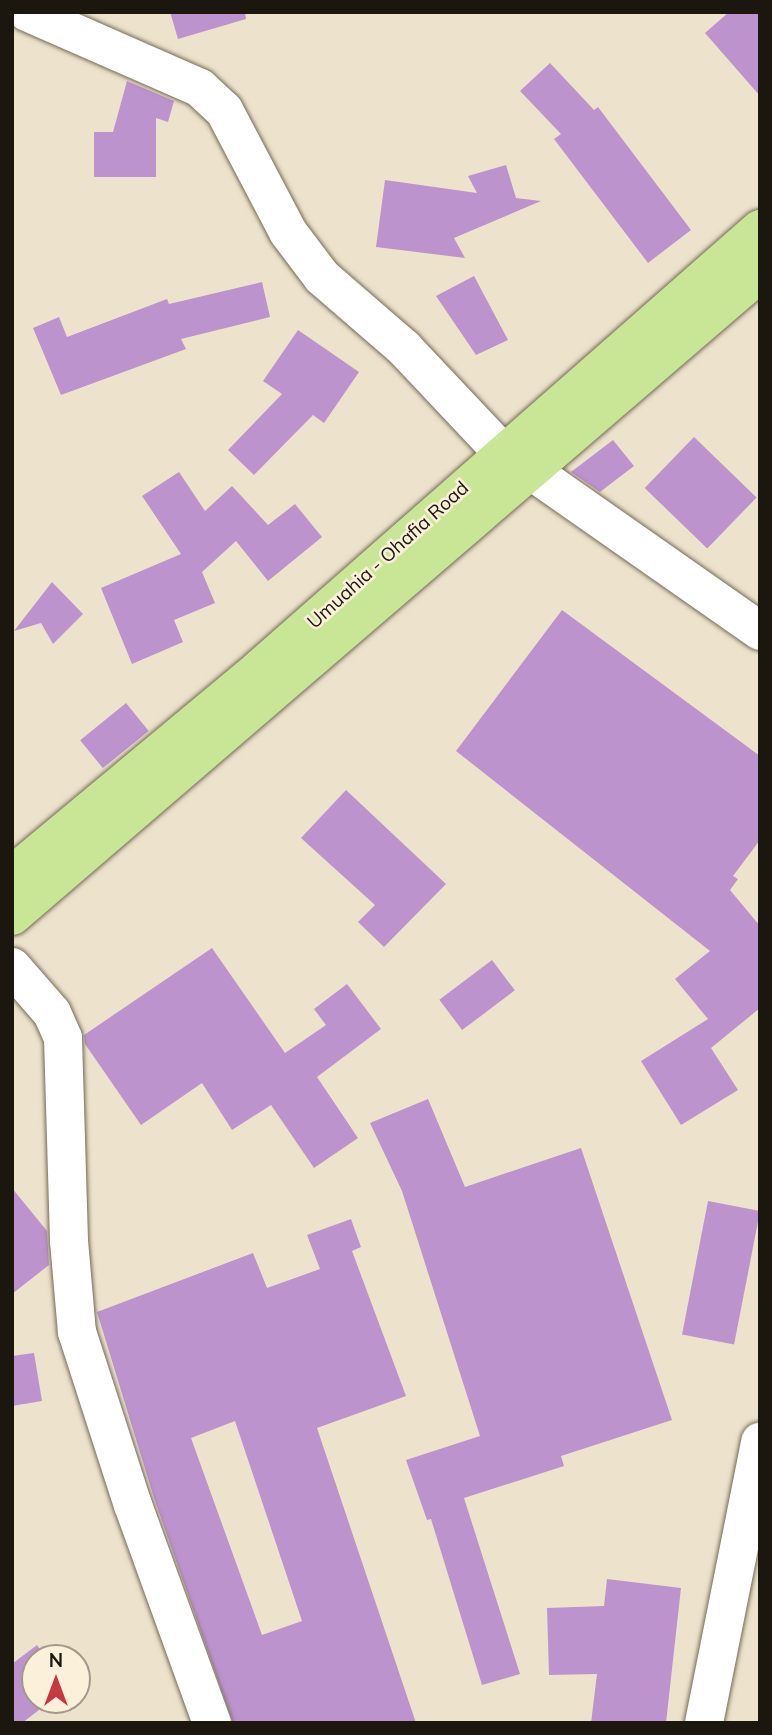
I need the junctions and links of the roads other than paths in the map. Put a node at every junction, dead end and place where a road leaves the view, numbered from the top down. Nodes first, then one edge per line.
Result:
1 (27, 12) edge
2 (760, 229) edge
3 (760, 273) edge
4 (518, 462) junction
5 (440, 529) junction
6 (760, 631) edge
7 (12, 875) edge
8 (12, 916) edge
9 (12, 967) edge
10 (760, 1442) edge
11 (212, 1723) edge
12 (704, 1723) edge

1 - 4 street
2 - 4 main road, Umuahia - Ohafia Road
3 - 4 main road, Umuahia - Ohafia Road
4 - 5 main road, Umuahia - Ohafia Road
4 - 6 street
5 - 7 main road, Umuahia - Ohafia Road
5 - 8 main road, Umuahia - Ohafia Road
9 - 11 street
10 - 12 street

